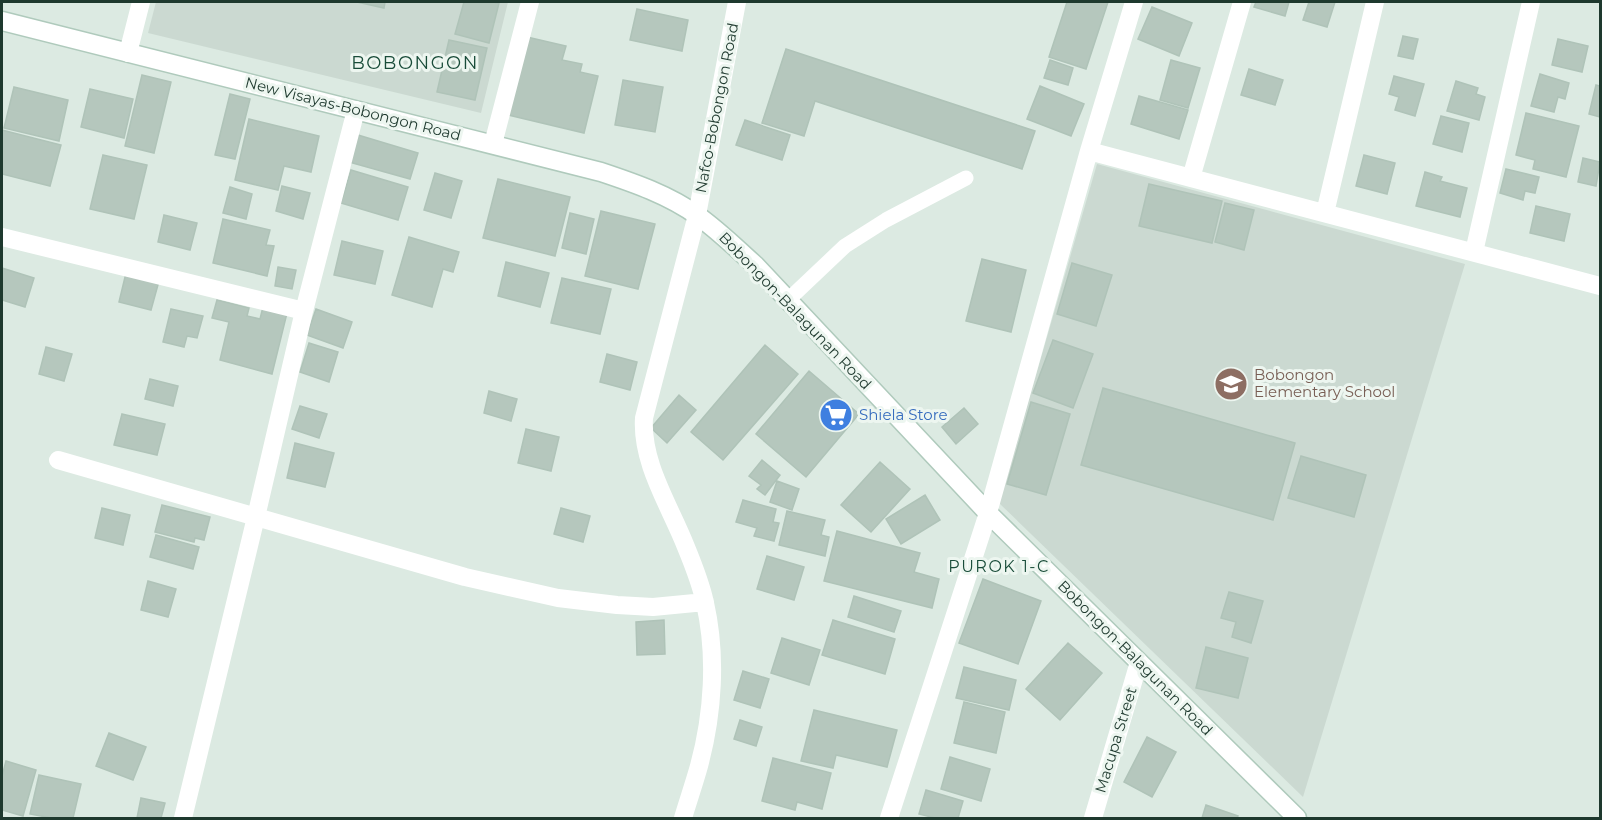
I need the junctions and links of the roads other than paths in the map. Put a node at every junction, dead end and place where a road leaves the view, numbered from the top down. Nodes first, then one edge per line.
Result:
1 (141, 2) edge
2 (530, 2) edge
3 (737, 2) edge
4 (1134, 2) edge
5 (1242, 2) edge
6 (1375, 2) edge
7 (1531, 2) edge
8 (2, 21) edge
9 (128, 53) junction
10 (356, 110) junction
11 (493, 144) junction
12 (1089, 151) junction
13 (966, 178) dead end
14 (1191, 178) junction
15 (1325, 213) junction
16 (697, 215) junction
17 (2, 237) edge
18 (1474, 252) junction
19 (1600, 286) edge
20 (788, 300) junction
21 (304, 311) junction
22 (58, 460) dead end
23 (988, 513) junction
24 (256, 517) junction
25 (705, 602) junction
26 (1139, 663) junction
27 (183, 819) edge
28 (683, 819) edge
29 (889, 819) edge
30 (1093, 819) edge
31 (1297, 819) edge

1 - 9 street
2 - 11 street
3 - 16 street, Nafco-Bobongon Road
4 - 12 street
5 - 14 street
6 - 15 street
7 - 18 street
8 - 9 street, New Visayas-Bobongon Road
9 - 10 street, New Visayas-Bobongon Road
10 - 11 street, New Visayas-Bobongon Road
10 - 21 street
11 - 16 street, New Visayas-Bobongon Road
12 - 14 street
12 - 23 street
13 - 20 lane
14 - 15 street
15 - 18 street
16 - 20 street, Bobongon-Balagunan Road
16 - 25 street, Nafco-Bobongon Road
17 - 21 street
18 - 19 street
20 - 23 street, Bobongon-Balagunan Road
21 - 24 street
22 - 24 street
23 - 26 street, Bobongon-Balagunan Road
23 - 29 street
24 - 25 street
24 - 27 street
25 - 28 street, Nafco-Bobongon Road
26 - 30 street, Macupa Street
26 - 31 street, Bobongon-Balagunan Road

